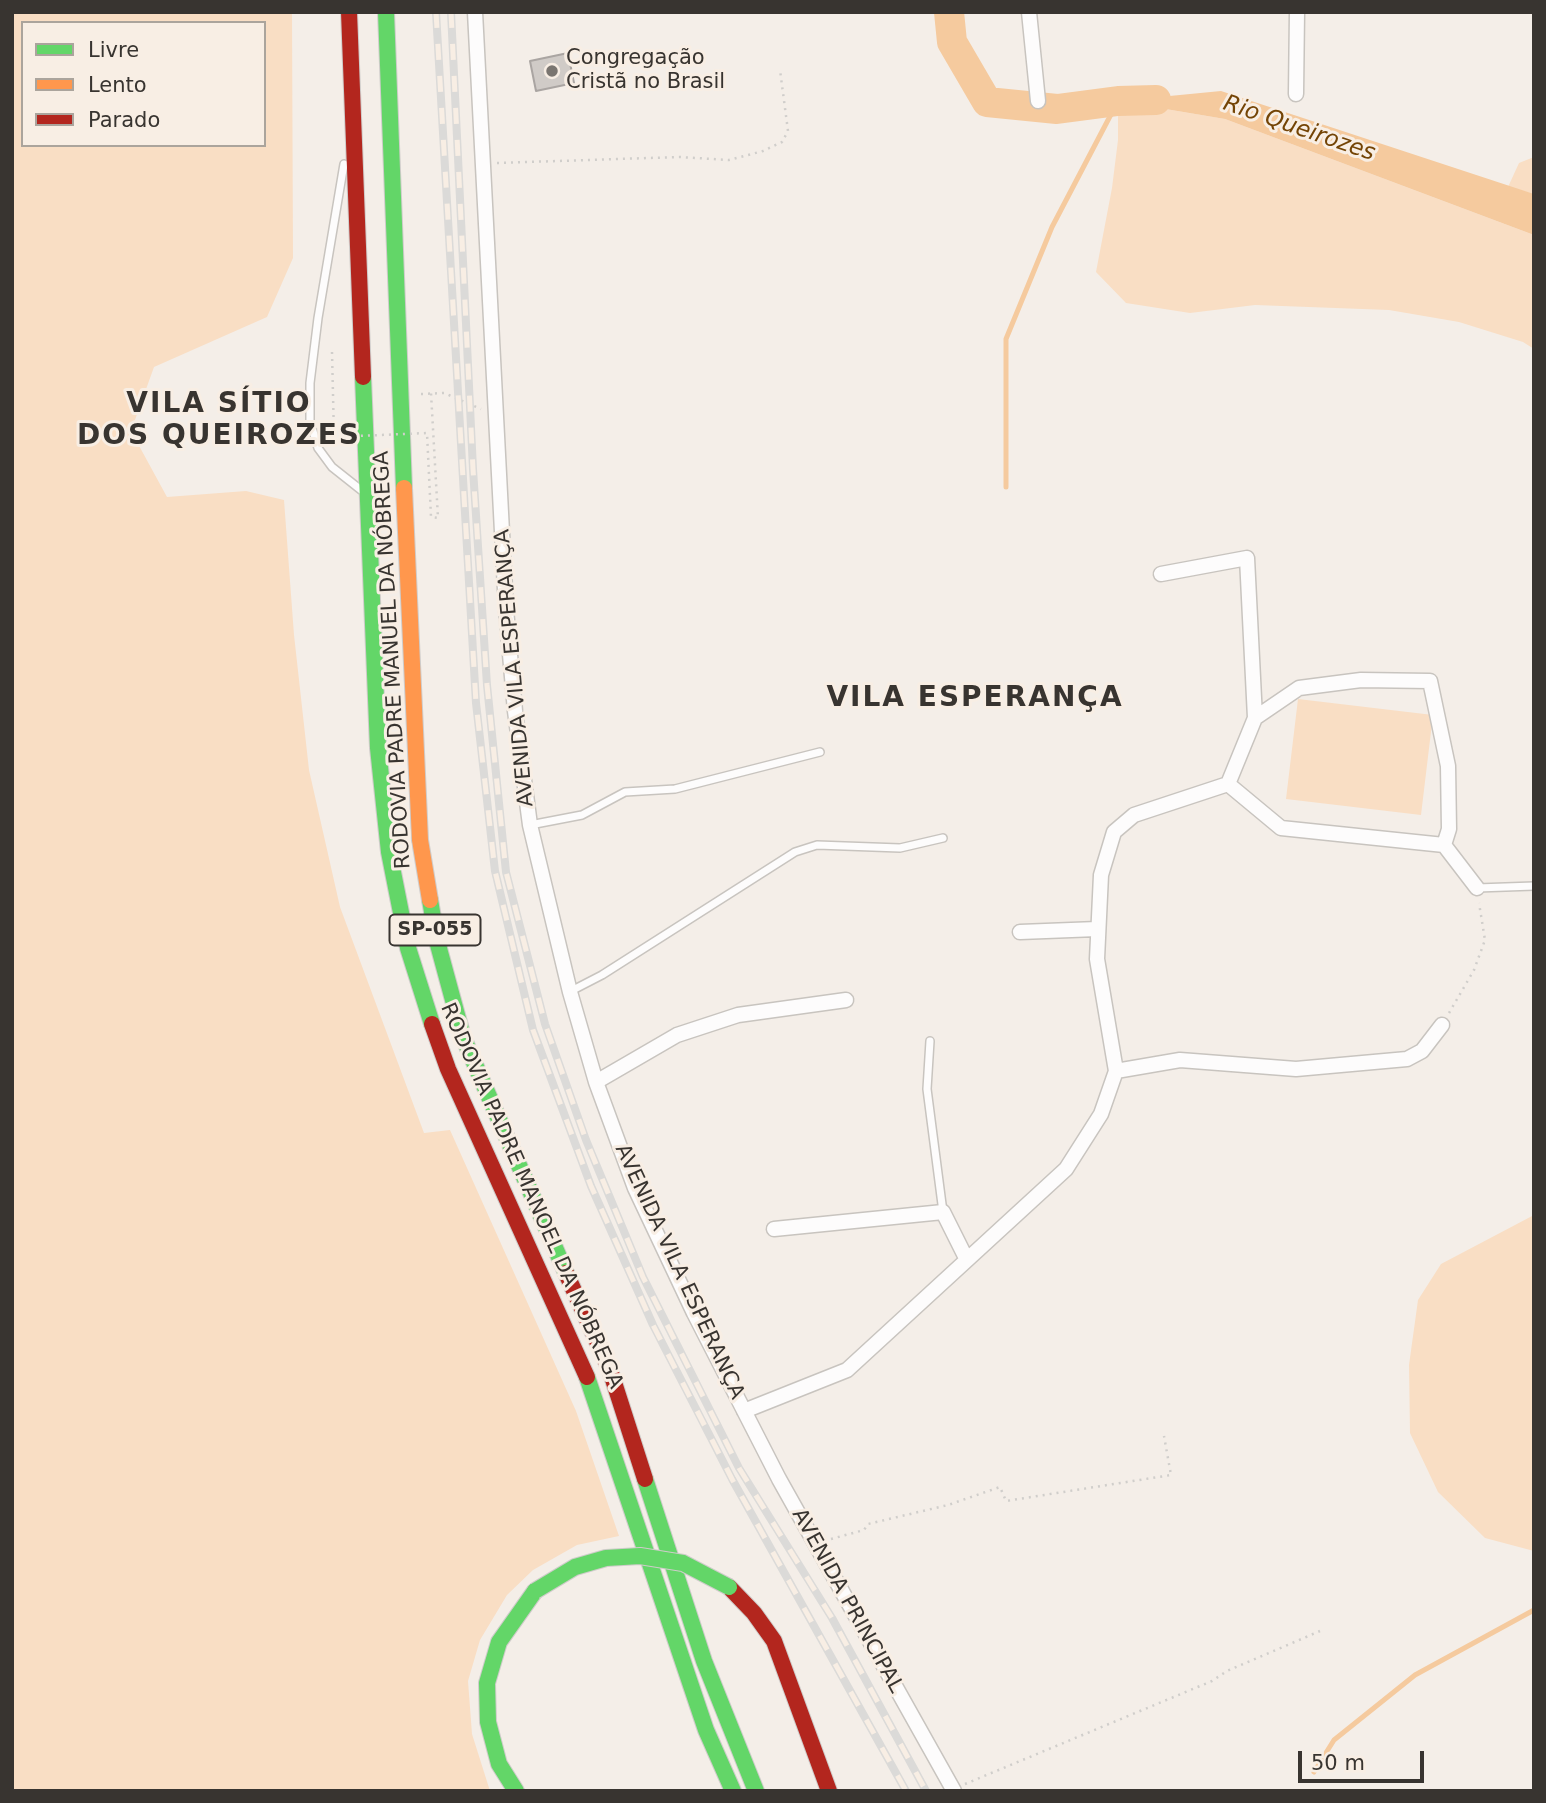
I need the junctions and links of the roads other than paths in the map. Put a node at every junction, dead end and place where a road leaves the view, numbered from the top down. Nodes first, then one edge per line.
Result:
1 (349, 12) edge
2 (386, 12) edge
3 (475, 12) edge
4 (1029, 12) edge
5 (1297, 12) edge
6 (1296, 94) dead end
7 (1038, 101) dead end
8 (353, 112) junction
9 (368, 495) junction
10 (1161, 574) dead end
11 (1255, 718) junction
12 (820, 752) dead end
13 (1228, 784) junction
14 (530, 825) junction
15 (943, 838) dead end
16 (1444, 845) junction
17 (1534, 886) edge
18 (1476, 888) joint
19 (1097, 929) junction
20 (1020, 932) dead end
21 (570, 992) junction
22 (846, 1000) dead end
23 (1442, 1025) road end
24 (930, 1041) dead end
25 (1116, 1071) junction
26 (596, 1082) junction
27 (943, 1212) junction
28 (774, 1229) dead end
29 (966, 1258) junction
30 (744, 1411) junction
31 (706, 1730) junction
32 (953, 1790) edge
33 (516, 1791) edge
34 (725, 1791) edge
35 (733, 1791) edge
36 (756, 1791) edge
37 (829, 1791) edge

1 - 8 highway, RODOVIA PADRE MANOEL DA NÓBREGA / SP-055
2 - 36 highway, RODOVIA PADRE MANUEL DA NÓBREGA / SP-055
3 - 14 street, AVENIDA VILA ESPERANÇA
4 - 7 street
5 - 6 street
8 - 9 highway, RODOVIA PADRE MANOEL DA NÓBREGA / SP-055
8 - 9 lane
9 - 31 highway, RODOVIA PADRE MANOEL DA NÓBREGA / SP-055
10 - 11 street
11 - 13 street
11 - 16 street
12 - 14 lane
13 - 16 street
13 - 19 street
14 - 21 street, AVENIDA VILA ESPERANÇA
15 - 21 lane
16 - 18 street
17 - 18 lane
19 - 20 street
19 - 25 street
21 - 26 street, AVENIDA VILA ESPERANÇA
22 - 26 street
23 - 25 street
24 - 27 lane
25 - 29 street
26 - 30 street, AVENIDA VILA ESPERANÇA
27 - 28 street
27 - 29 street
29 - 30 street
30 - 32 street, AVENIDA PRINCIPAL
31 - 34 highway
31 - 35 highway, RODOVIA PADRE MANOEL DA NÓBREGA / SP-055
33 - 37 highway, bridge

